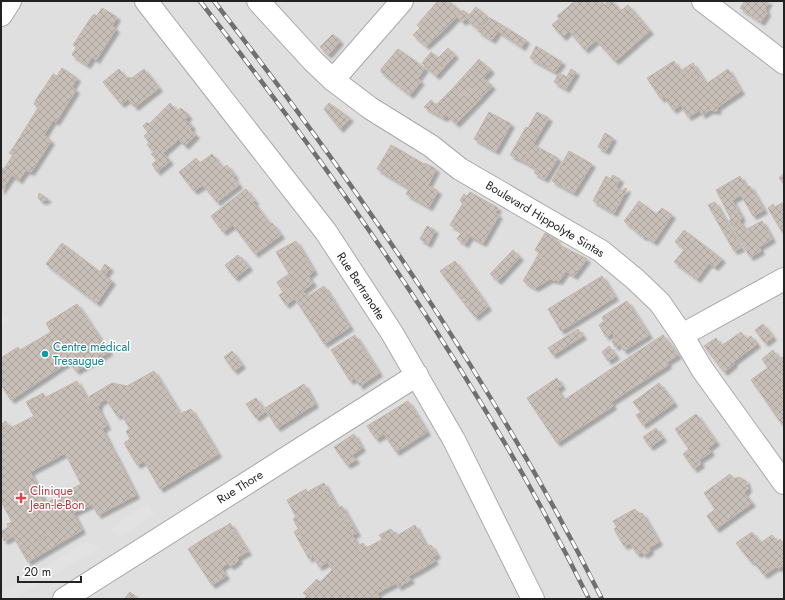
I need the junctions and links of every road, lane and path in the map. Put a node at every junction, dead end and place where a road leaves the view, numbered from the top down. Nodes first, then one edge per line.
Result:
1 (10, 1) edge
2 (146, 1) edge
3 (258, 1) edge
4 (402, 1) edge
5 (703, 1) edge
6 (1, 15) edge
7 (784, 63) edge
8 (333, 80) junction
9 (784, 279) edge
10 (682, 335) junction
11 (417, 375) junction
12 (784, 483) edge
13 (64, 599) edge
14 (533, 599) edge

1 - 6 street
2 - 11 street, Rue Bertranotte
3 - 8 street, Boulevard Hippolyte Sintas
4 - 8 street
5 - 7 street
8 - 10 street, Boulevard Hippolyte Sintas
9 - 10 street
10 - 12 street, Boulevard Hippolyte Sintas
11 - 13 street, Rue Thore
11 - 14 street, Rue Bertranotte

